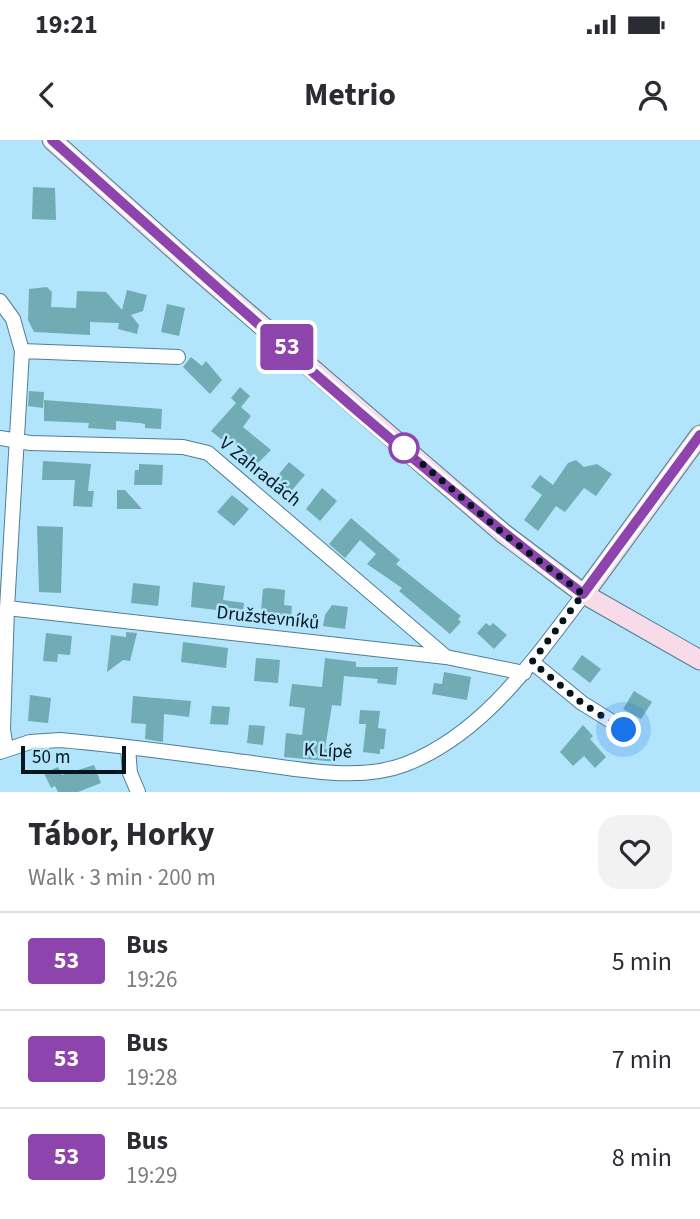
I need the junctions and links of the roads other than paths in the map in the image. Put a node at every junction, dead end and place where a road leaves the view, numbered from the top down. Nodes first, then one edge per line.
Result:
1 (52, 140) edge
2 (0, 301) edge
3 (22, 351) junction
4 (178, 357) dead end
5 (700, 435) edge
6 (0, 438) edge
7 (17, 441) junction
8 (583, 594) junction
9 (7, 608) junction
10 (446, 657) junction
11 (700, 660) edge
12 (528, 667) junction
13 (624, 730) dead end
14 (128, 748) junction
15 (3, 751) edge
16 (138, 792) edge

1 - 8 main road
2 - 3 street
3 - 4 street
3 - 7 street
5 - 8 main road
6 - 7 street, V Zahradách
7 - 9 street
7 - 10 street, V Zahradách
8 - 11 main road
8 - 12 street, K Lípě
9 - 10 street, Družstevníků
9 - 15 street
10 - 12 street, Družstevníků
12 - 13 street
12 - 14 street, K Lípě
14 - 15 street, K Lípě
14 - 16 street

